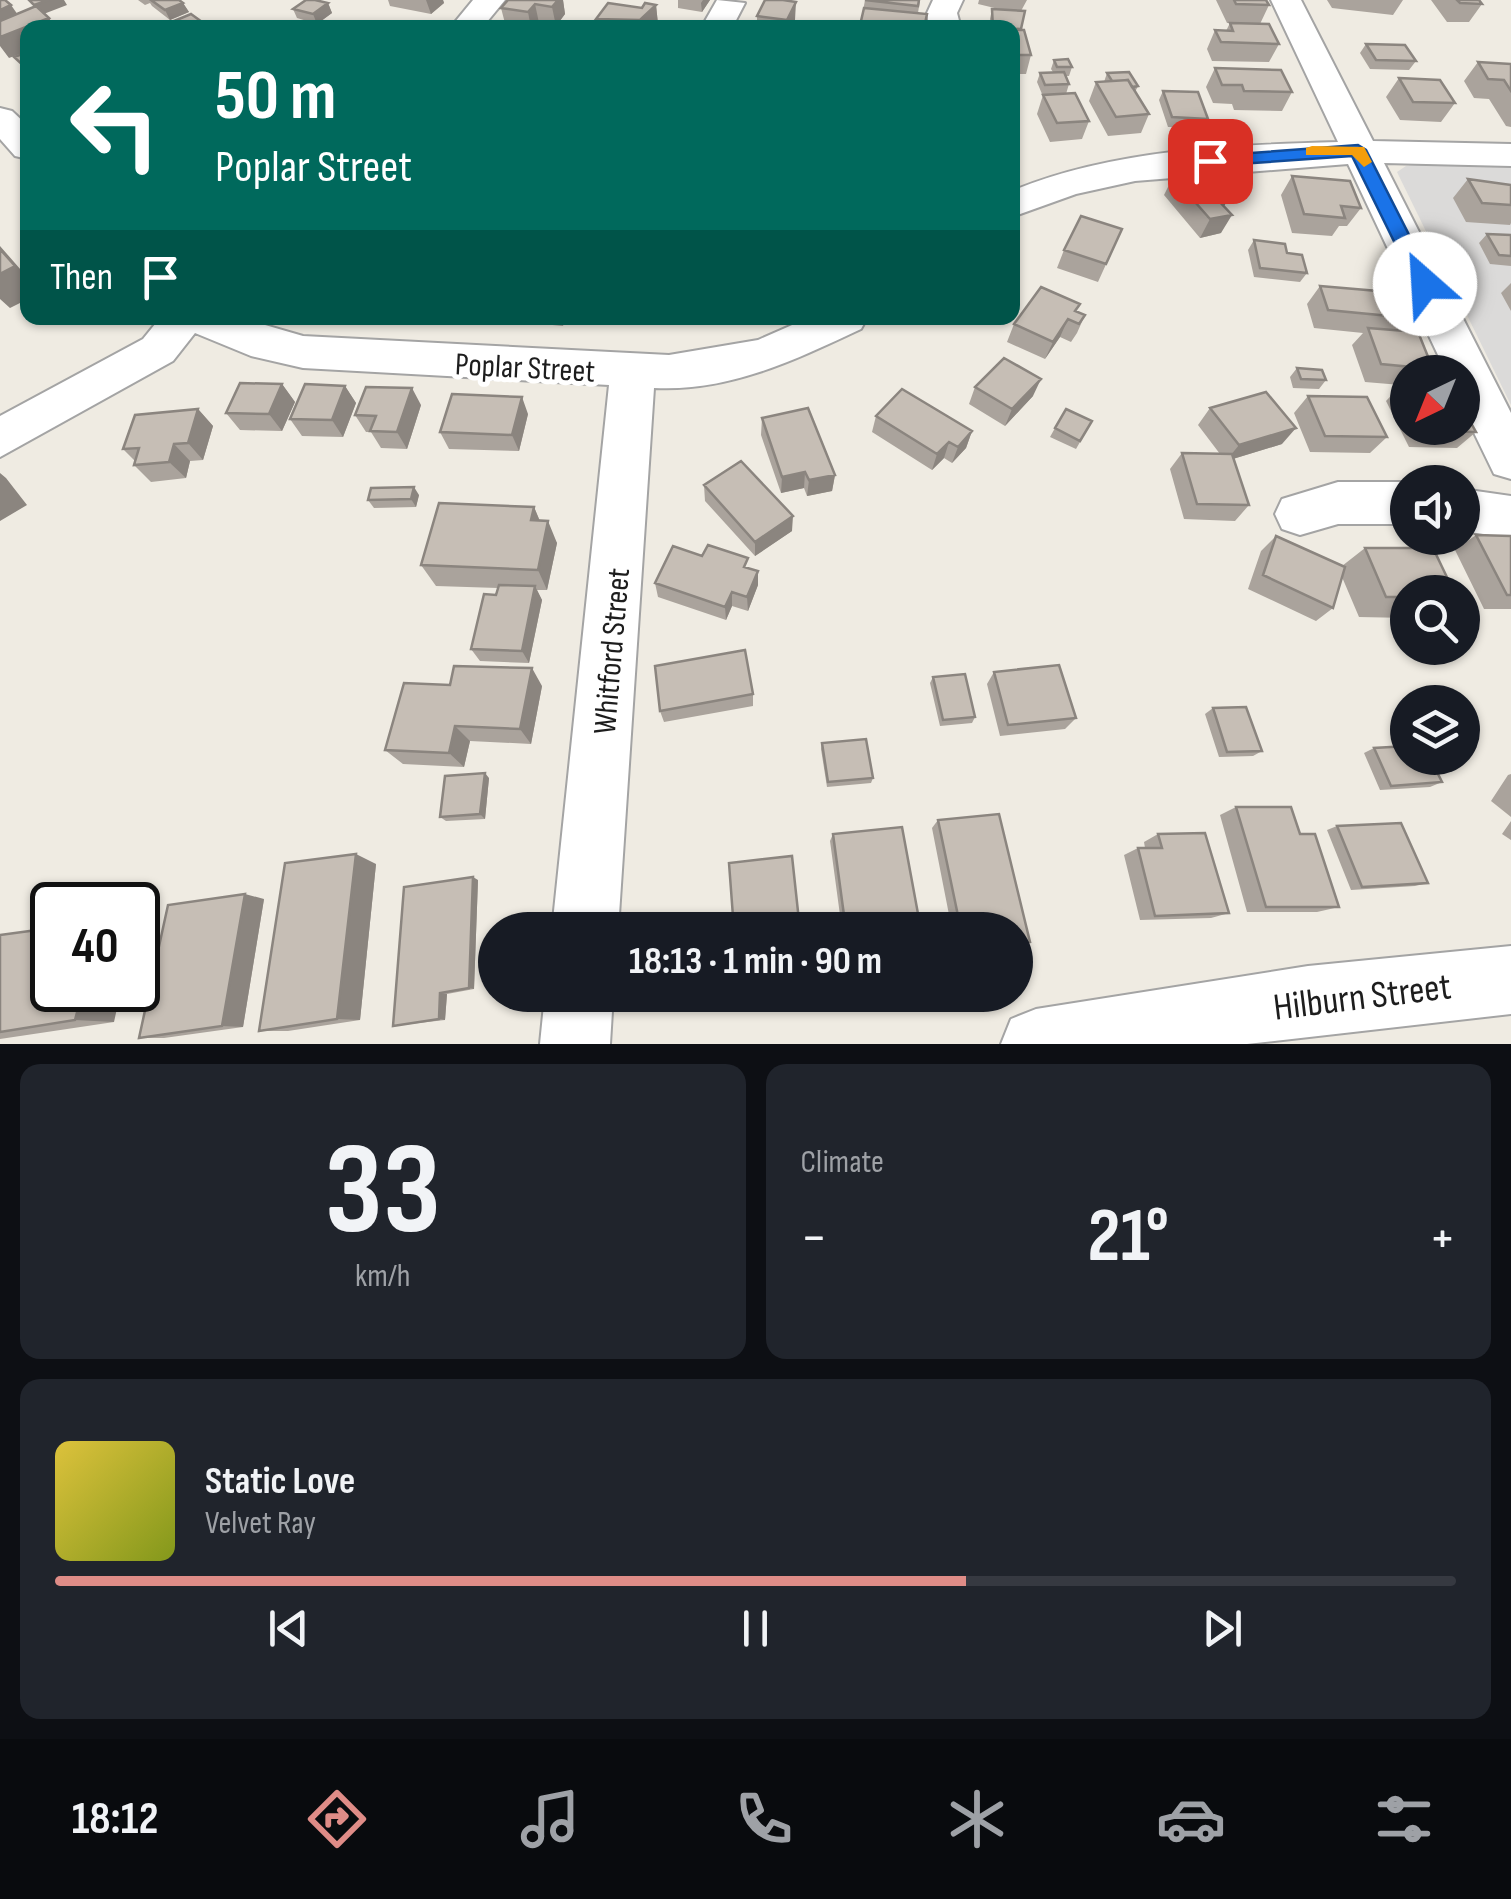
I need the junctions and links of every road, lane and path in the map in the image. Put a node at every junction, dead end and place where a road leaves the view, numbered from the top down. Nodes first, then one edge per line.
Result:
1 (490, 0) edge
2 (1286, 0) edge
3 (472, 20) edge
4 (0, 118) edge
5 (20, 139) edge
6 (1358, 150) junction
7 (1511, 155) edge
8 (1020, 200) edge
9 (177, 325) edge
10 (219, 325) edge
11 (831, 325) edge
12 (633, 372) junction
13 (0, 438) edge
14 (1511, 460) edge
15 (1390, 503) edge
16 (1480, 513) edge
17 (1300, 514) dead end
18 (1511, 517) edge
19 (587, 912) edge
20 (1511, 980) edge
21 (577, 1012) edge
22 (574, 1044) edge
23 (1036, 1044) edge

1 - 3 street
2 - 6 street
4 - 5 street
6 - 7 street
6 - 8 street
6 - 14 street
9 - 13 street
10 - 12 street, Poplar Street
11 - 12 street, Poplar Street
12 - 19 street, Whitford Street
15 - 17 street
16 - 18 street
20 - 23 street, Hilburn Street
21 - 22 street

